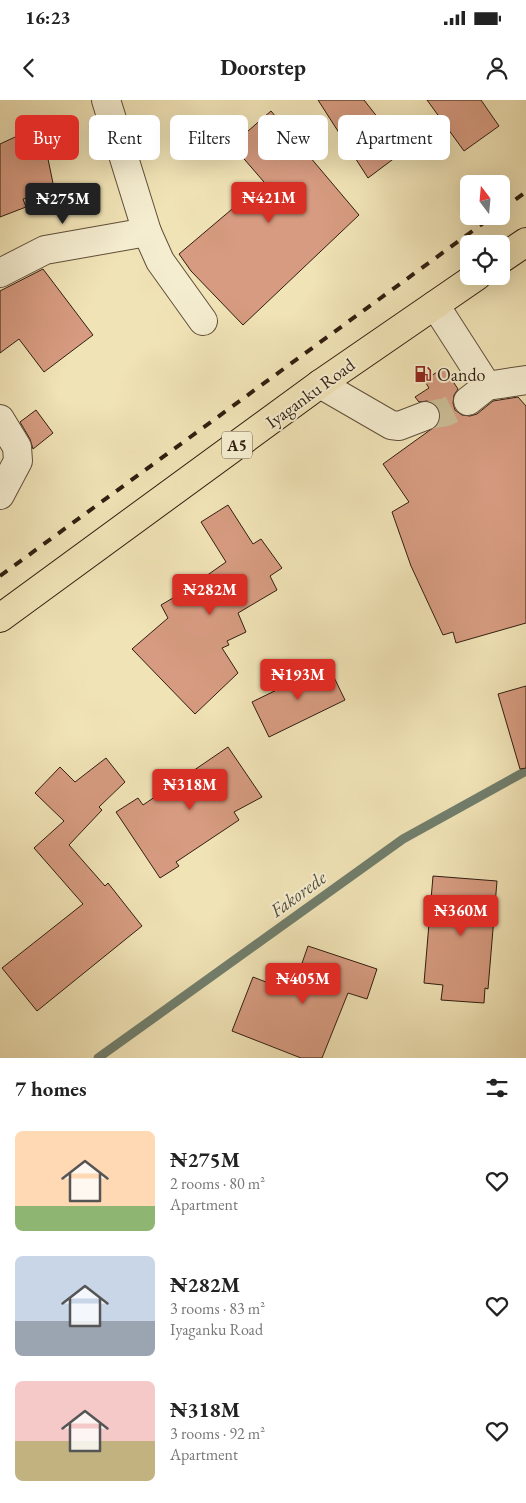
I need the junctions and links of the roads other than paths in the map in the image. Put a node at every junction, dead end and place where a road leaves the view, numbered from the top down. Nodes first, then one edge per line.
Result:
1 (106, 100) edge
2 (147, 232) junction
3 (526, 242) edge
4 (510, 253) edge
5 (0, 273) edge
6 (464, 285) edge
7 (435, 305) junction
8 (204, 321) dead end
9 (526, 380) edge
10 (320, 384) junction
11 (426, 416) tunnel mouth
12 (0, 420) edge
13 (0, 495) edge
14 (0, 618) edge

1 - 2 street
2 - 5 street
2 - 8 street
3 - 4 highway
6 - 7 highway, Iyaganku Road / A5
7 - 9 street
7 - 10 highway, Iyaganku Road / A5
10 - 11 street
10 - 14 highway, Iyaganku Road / A5
12 - 13 street

